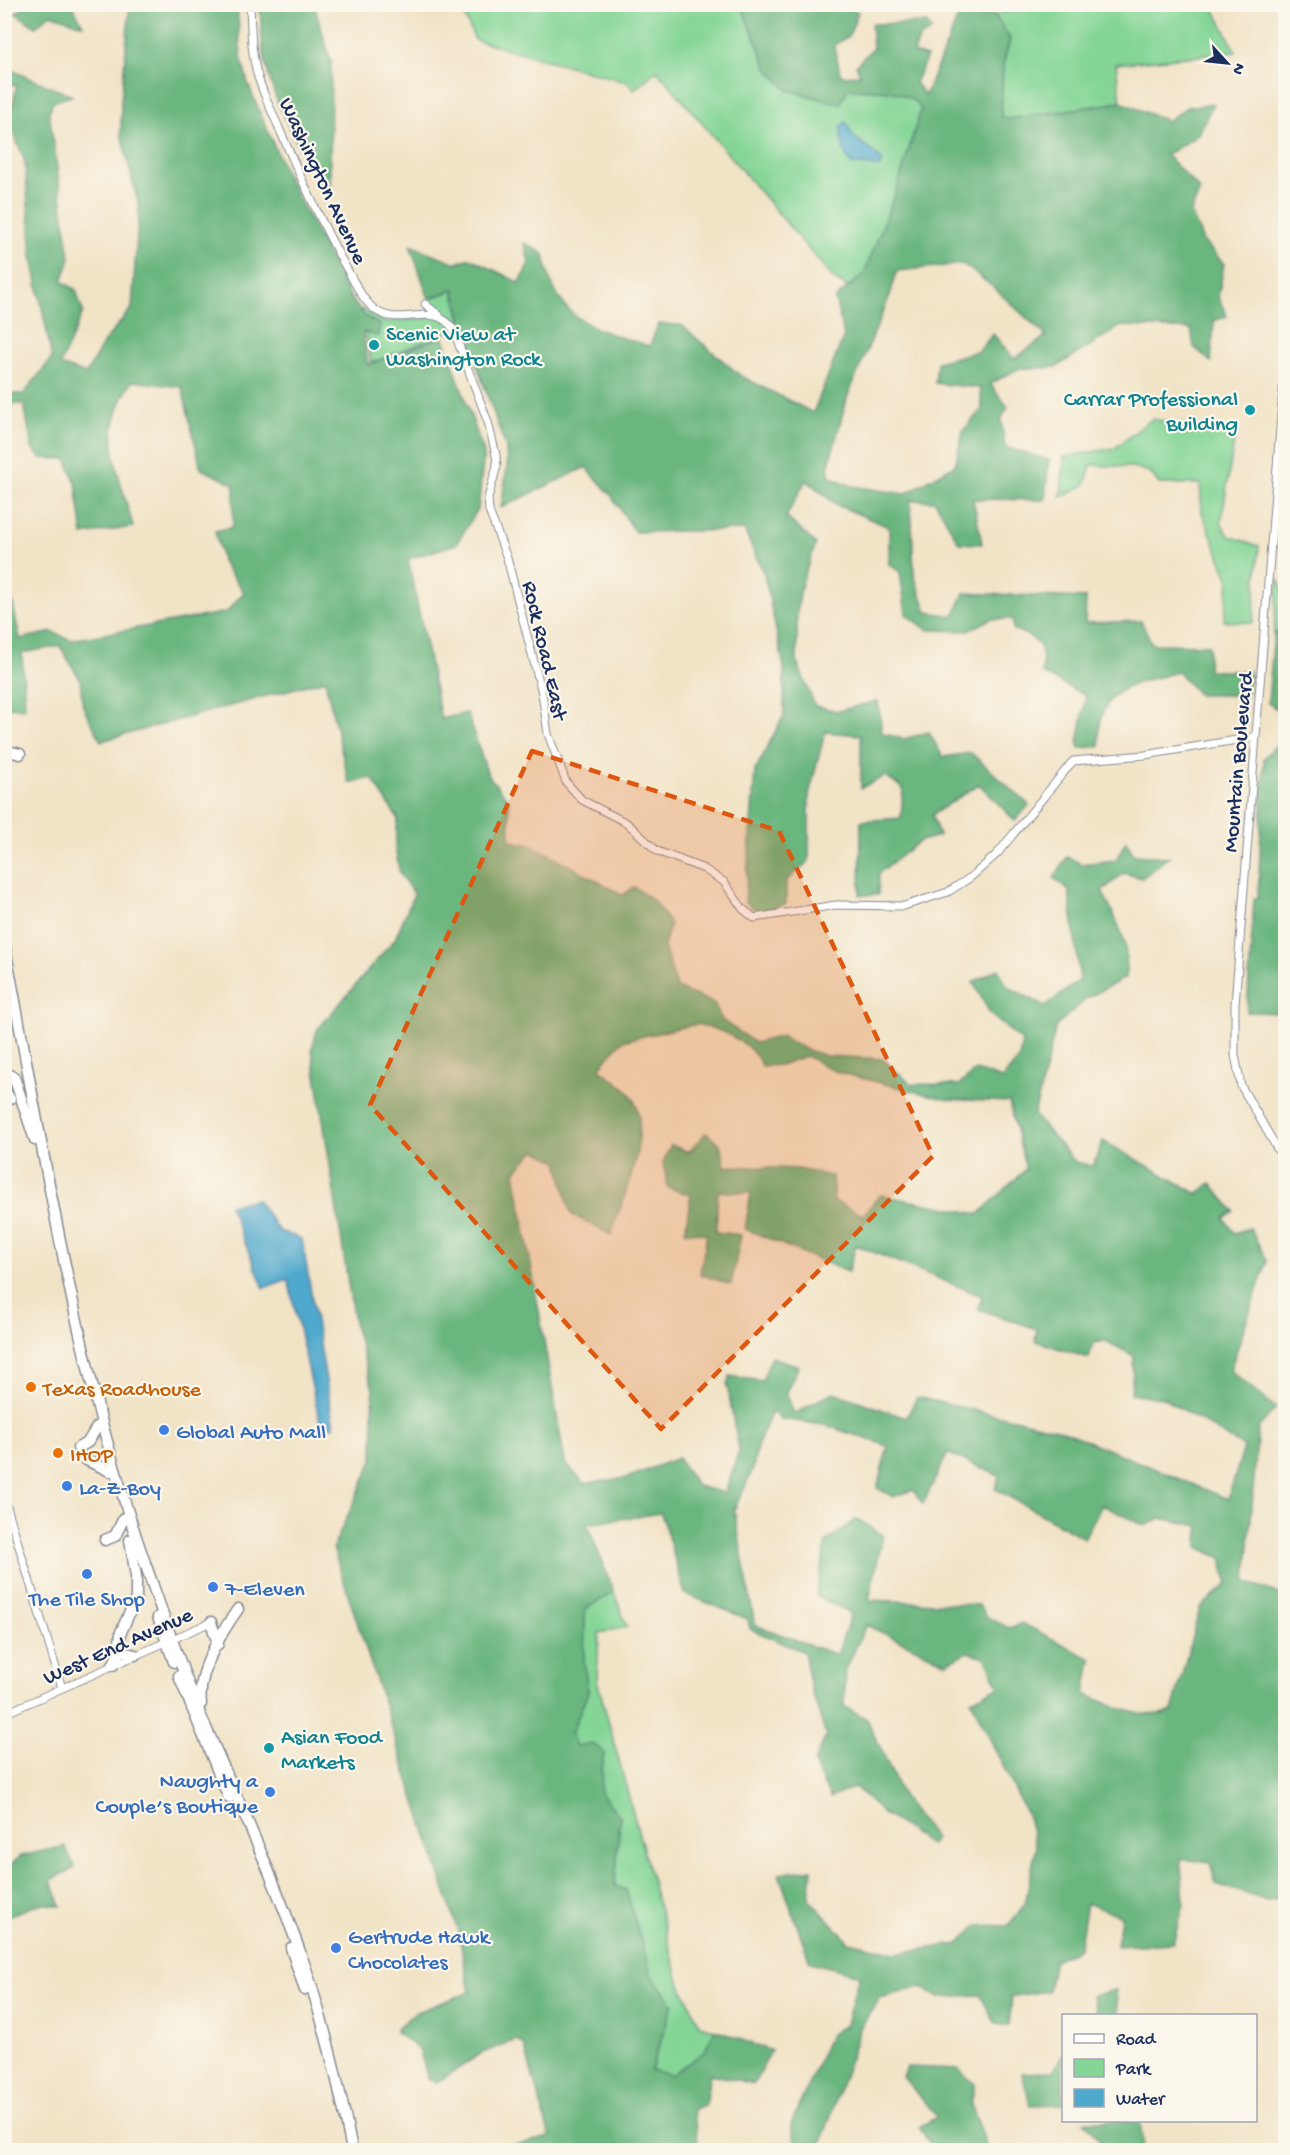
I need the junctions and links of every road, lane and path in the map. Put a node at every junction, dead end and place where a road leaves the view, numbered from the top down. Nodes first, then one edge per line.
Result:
1 (250, 4) edge
2 (415, 315) junction
3 (444, 319) junction
4 (1286, 352) edge
5 (1255, 737) junction
6 (4, 750) edge
7 (20, 754) dead end
8 (4, 943) edge
9 (4, 979) edge
10 (4, 1072) edge
11 (35, 1140) junction
12 (1286, 1164) edge
13 (98, 1427) junction
14 (110, 1471) junction
15 (4, 1497) edge
16 (124, 1518) junction
17 (105, 1540) dead end
18 (130, 1540) junction
19 (238, 1609) dead end
20 (211, 1622) joint
21 (170, 1641) junction
22 (218, 1644) junction
23 (120, 1647) junction
24 (135, 1655) junction
25 (113, 1665) junction
26 (62, 1688) junction
27 (4, 1714) edge
28 (202, 1719) junction
29 (345, 2151) edge
30 (352, 2151) edge

1 - 2 street, Washington Avenue
2 - 3 street, Washington Avenue
2 - 3 street, Rock Road East
3 - 5 street, Rock Road East
4 - 5 street, Mountain Boulevard
5 - 12 street, Mountain Boulevard
6 - 7 highway
8 - 21 highway
9 - 11 highway
10 - 11 highway
11 - 13 highway
13 - 14 highway
13 - 14 highway
14 - 16 highway
15 - 26 street
16 - 17 highway
16 - 18 highway
18 - 21 highway
18 - 23 highway
19 - 22 highway
20 - 21 street, West End Avenue
20 - 22 highway
21 - 24 street, West End Avenue
21 - 28 highway
21 - 29 highway
22 - 28 highway
23 - 24 highway
23 - 25 highway
24 - 25 street, West End Avenue
25 - 26 street, West End Avenue
26 - 27 street, West End Avenue
28 - 30 highway

